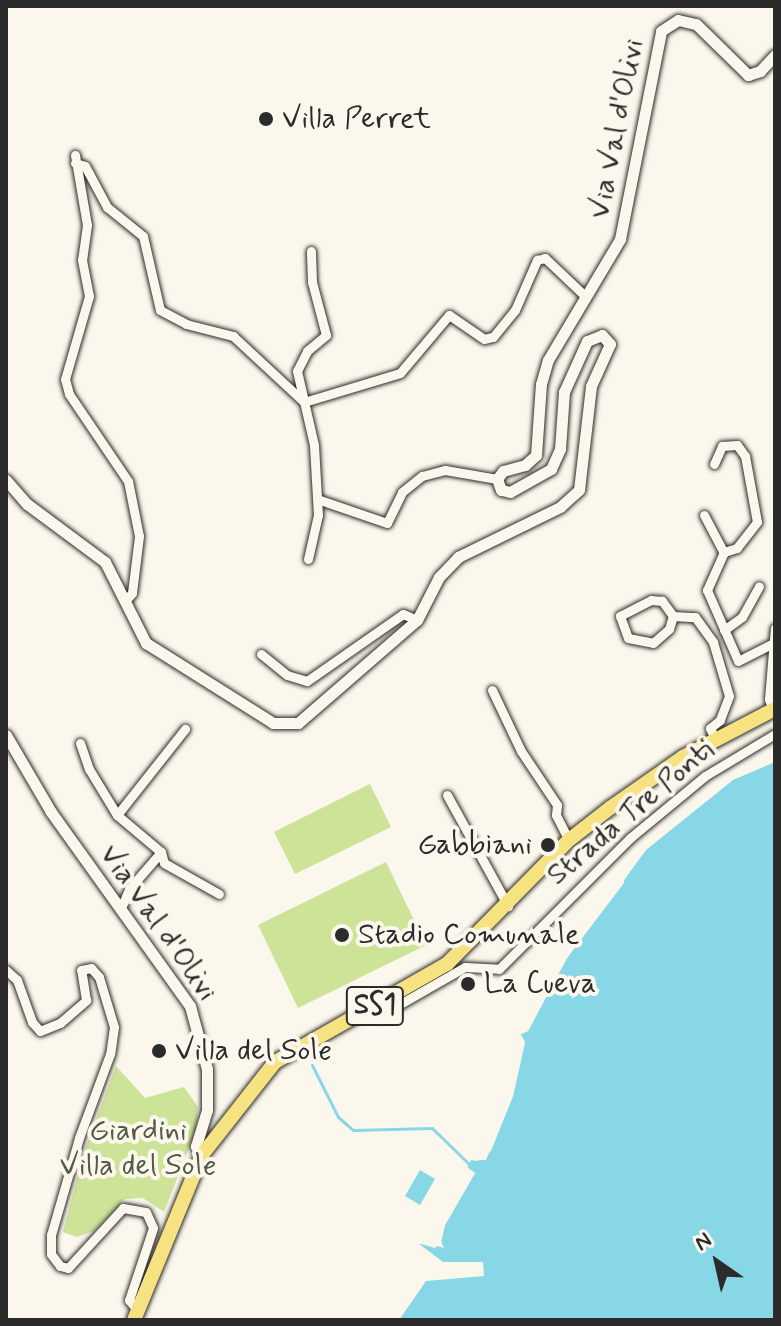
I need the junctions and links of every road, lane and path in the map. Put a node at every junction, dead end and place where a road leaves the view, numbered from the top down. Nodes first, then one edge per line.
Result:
1 (775, 55) edge
2 (311, 251) dead end
3 (584, 295) junction
4 (304, 402) junction
5 (714, 464) dead end
6 (497, 479) junction
7 (6, 480) edge
8 (317, 499) junction
9 (704, 515) dead end
10 (724, 553) junction
11 (308, 559) dead end
12 (759, 586) dead end
13 (125, 601) junction
14 (673, 616) junction
15 (417, 620) junction
16 (775, 628) edge
17 (724, 630) junction
18 (771, 644) junction
19 (261, 654) dead end
20 (492, 690) dead end
21 (774, 710) edge
22 (185, 729) dead end
23 (775, 734) edge
24 (6, 735) edge
25 (715, 739) junction
26 (80, 743) dead end
27 (447, 795) dead end
28 (117, 815) junction
29 (569, 840) junction
30 (161, 852) junction
31 (219, 894) dead end
32 (508, 906) junction
33 (121, 908) junction
34 (6, 970) edge
35 (363, 1013) junction
36 (202, 1155) junction
37 (136, 1315) edge

1 - 3 street, Via Val d'Olivi
2 - 4 street
3 - 4 street
3 - 6 street, Via Val d'Olivi
4 - 8 street
4 - 13 street
5 - 10 street
6 - 8 street
6 - 15 street
7 - 13 street
8 - 11 street
9 - 10 street
10 - 17 street
12 - 17 street
13 - 15 street
14 - 14 street
14 - 25 street
15 - 19 street
16 - 18 street
17 - 18 street
18 - 21 street
20 - 29 street
21 - 25 main road, SS1
22 - 28 street
23 - 35 street, Strada Tre Ponti
24 - 33 street, Via Val d'Olivi
25 - 29 main road, SS1
26 - 28 street
27 - 32 street
28 - 30 street
29 - 32 main road, SS1
30 - 31 street
30 - 33 street
32 - 35 main road, SS1
33 - 36 street, Via Val d'Olivi
34 - 37 street
35 - 36 main road, SS1
36 - 37 main road, SS1

